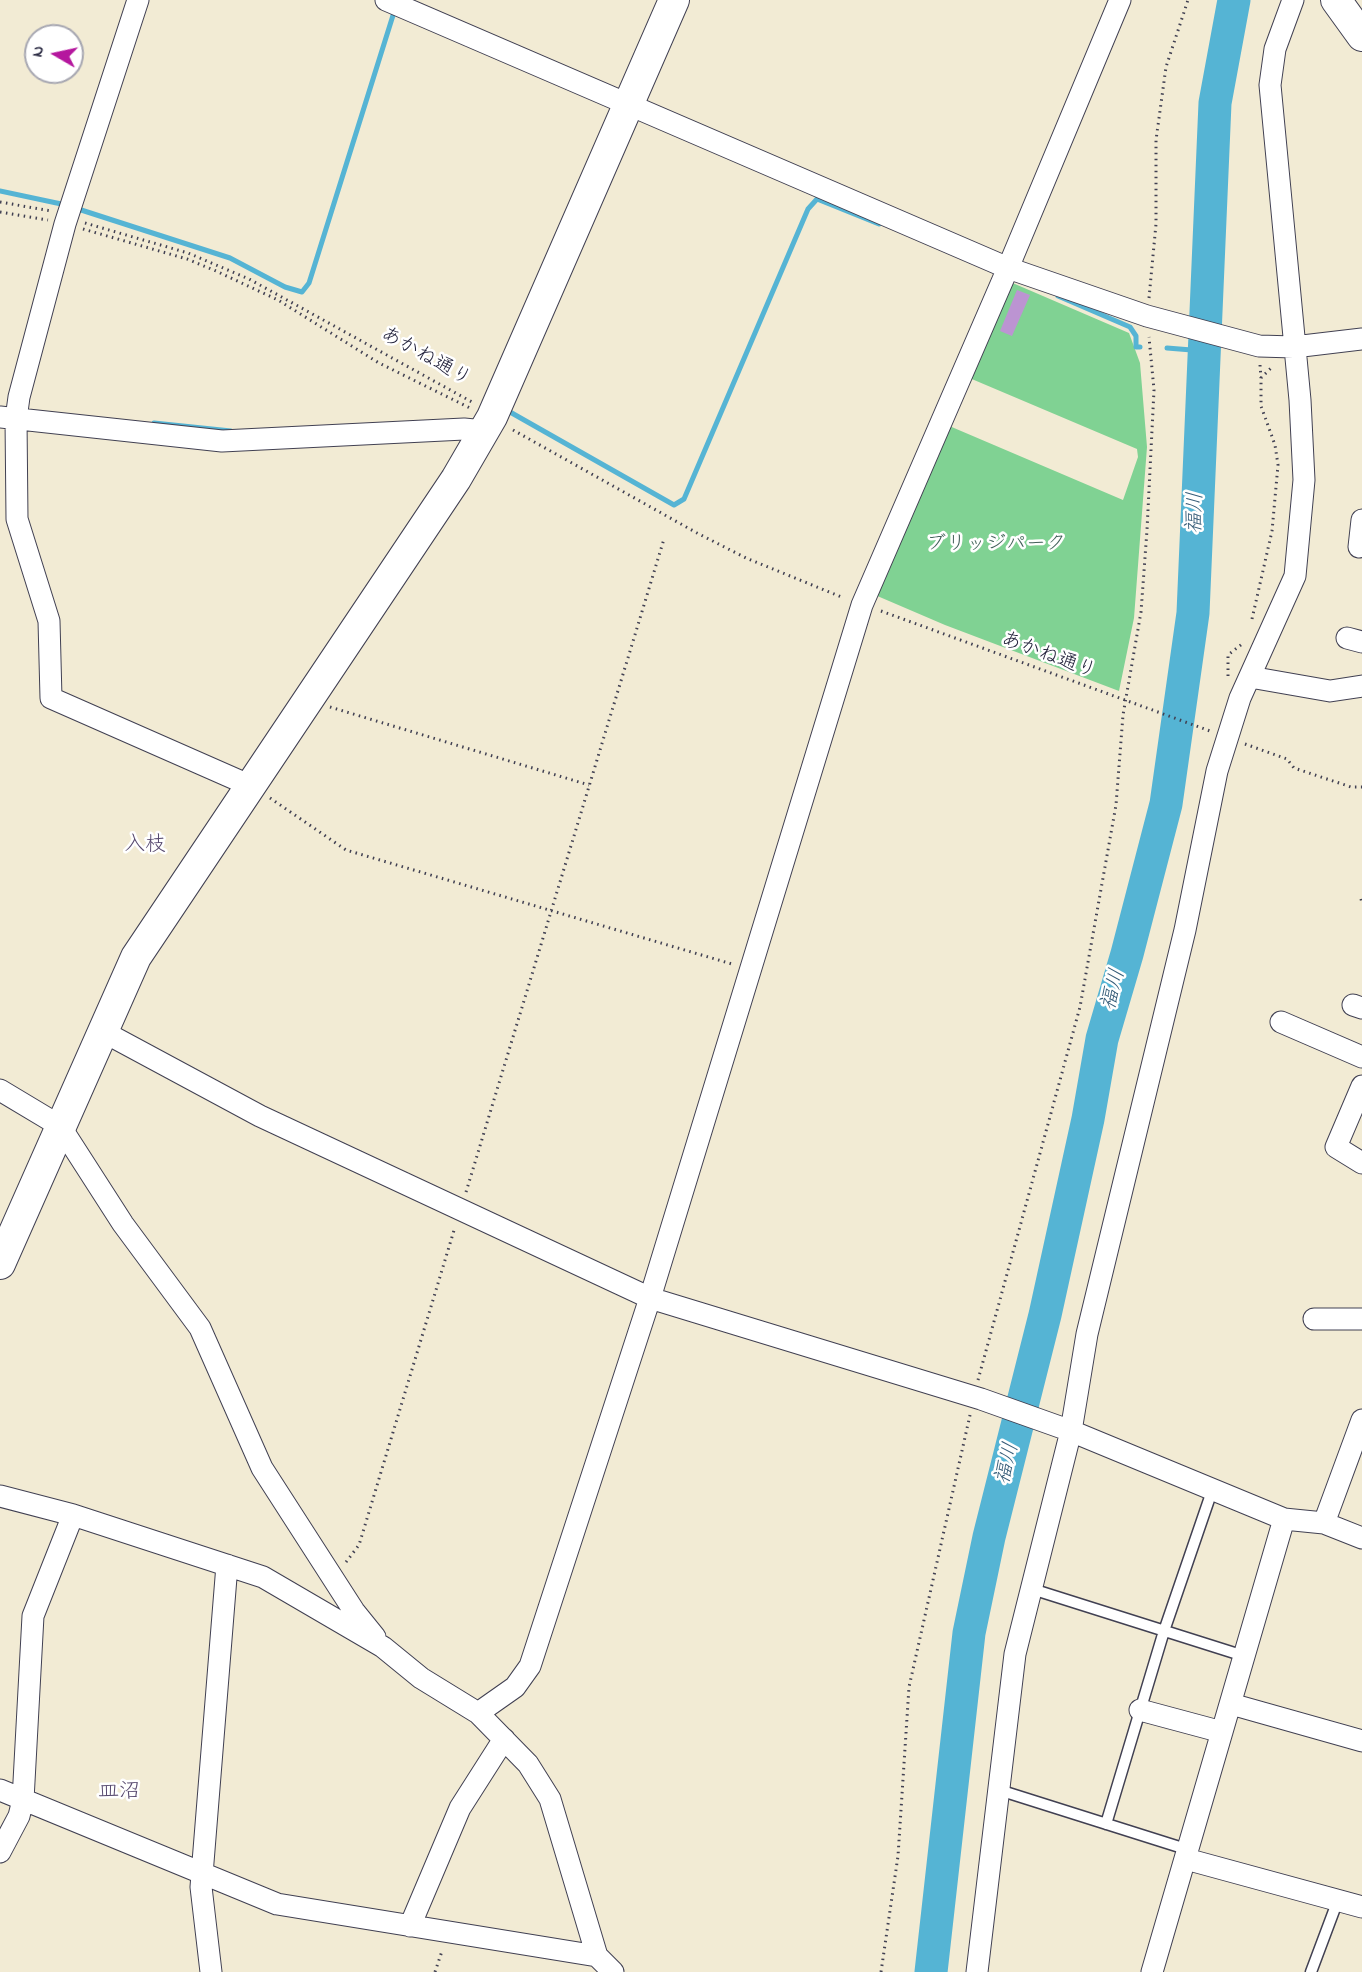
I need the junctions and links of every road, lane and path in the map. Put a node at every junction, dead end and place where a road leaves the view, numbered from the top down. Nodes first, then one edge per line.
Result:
1 (138, 0) edge
2 (386, 0) edge
3 (674, 0) edge
4 (1120, 0) edge
5 (1188, 0) edge
6 (1293, 0) edge
7 (1336, 0) edge
8 (1362, 36) edge
9 (628, 105) junction
10 (0, 202) edge
11 (52, 211) dead end
12 (0, 212) edge
13 (76, 221) dead end
14 (57, 222) dead end
15 (74, 227) dead end
16 (1008, 268) junction
17 (1147, 316) junction
18 (1362, 339) edge
19 (1294, 347) junction
20 (1259, 351) junction
21 (1277, 363) dead end
22 (1261, 378) junction
23 (8, 418) edge
24 (486, 418) junction
25 (1362, 520) edge
26 (664, 539) dead end
27 (1359, 547) dead end
28 (846, 599) dead end
29 (881, 611) dead end
30 (1251, 624) dead end
31 (1245, 639) dead end
32 (1250, 677) junction
33 (1228, 678) dead end
34 (1362, 686) edge
35 (308, 700) junction
36 (1125, 702) junction
37 (1216, 734) dead end
38 (1244, 744) dead end
39 (589, 784) junction
40 (251, 786) junction
41 (1362, 787) edge
42 (551, 909) junction
43 (750, 969) junction
44 (1281, 1022) dead end
45 (102, 1031) junction
46 (1362, 1057) edge
47 (1362, 1086) edge
48 (0, 1090) edge
49 (60, 1126) junction
50 (1362, 1163) edge
51 (460, 1210) junction
52 (0, 1264) edge
53 (650, 1298) junction
54 (1314, 1319) dead end
55 (1362, 1319) edge
56 (977, 1398) junction
57 (1362, 1419) edge
58 (1064, 1428) junction
59 (1212, 1491) junction
60 (0, 1496) edge
61 (73, 1515) junction
62 (1284, 1519) junction
63 (1324, 1523) junction
64 (1362, 1538) edge
65 (227, 1565) junction
66 (335, 1578) junction
67 (1032, 1589) junction
68 (1164, 1631) junction
69 (383, 1647) junction
70 (1244, 1656) junction
71 (1231, 1704) junction
72 (1140, 1710) junction
73 (478, 1713) junction
74 (1222, 1732) junction
75 (504, 1739) junction
76 (1362, 1741) edge
77 (0, 1790) edge
78 (999, 1790) junction
79 (23, 1800) junction
80 (1106, 1824) junction
81 (0, 1852) edge
82 (1187, 1855) junction
83 (202, 1875) junction
84 (1338, 1900) junction
85 (1362, 1907) edge
86 (410, 1926) junction
87 (597, 1956) junction
88 (211, 1972) edge
89 (613, 1972) edge
90 (881, 1972) edge
91 (977, 1972) edge
92 (1152, 1972) edge
93 (1311, 1972) edge

1 - 23 street
2 - 9 street
3 - 9 street
4 - 16 street
5 - 17 path
6 - 19 street
7 - 8 street
9 - 16 street
9 - 24 street
10 - 11 path
12 - 14 path
13 - 24 path, あかね通り
15 - 24 path, あかね通り
16 - 17 street
16 - 43 street
17 - 20 street
17 - 36 path
18 - 19 street
19 - 20 street
19 - 32 street
20 - 22 path
21 - 22 path
22 - 30 path
23 - 24 street
23 - 40 street
24 - 28 path, あかね通り
24 - 35 street
25 - 27 street
26 - 39 path
29 - 36 path, あかね通り
31 - 33 path
32 - 34 street
32 - 58 street
35 - 39 path
35 - 40 street
36 - 37 path, あかね通り
36 - 56 path
38 - 41 path
39 - 42 path
40 - 42 path
40 - 45 street
42 - 43 path
42 - 51 path
43 - 53 street
44 - 46 street
45 - 49 street
45 - 51 street
47 - 50 street
48 - 49 street
49 - 52 street
49 - 66 street
51 - 53 street
51 - 66 path
53 - 56 street
53 - 73 street
54 - 55 street
56 - 58 street
56 - 90 path
57 - 63 street
58 - 59 street
58 - 67 street
59 - 62 street
59 - 68 lane
60 - 61 street
61 - 65 street
61 - 79 street
62 - 63 street
62 - 70 street
63 - 64 street
65 - 69 street
65 - 83 street
66 - 69 street
67 - 68 lane
67 - 78 street
68 - 70 lane
68 - 72 lane
69 - 73 street
70 - 71 street
71 - 74 street
71 - 76 street
72 - 74 street
72 - 80 lane
73 - 75 street
74 - 82 street
75 - 86 street
75 - 87 street
77 - 79 street
78 - 80 lane
78 - 91 street
79 - 81 street
79 - 83 street
80 - 82 lane
82 - 84 street
82 - 92 street
83 - 86 street
83 - 88 street
84 - 85 street
84 - 93 lane
86 - 87 street
87 - 89 street

